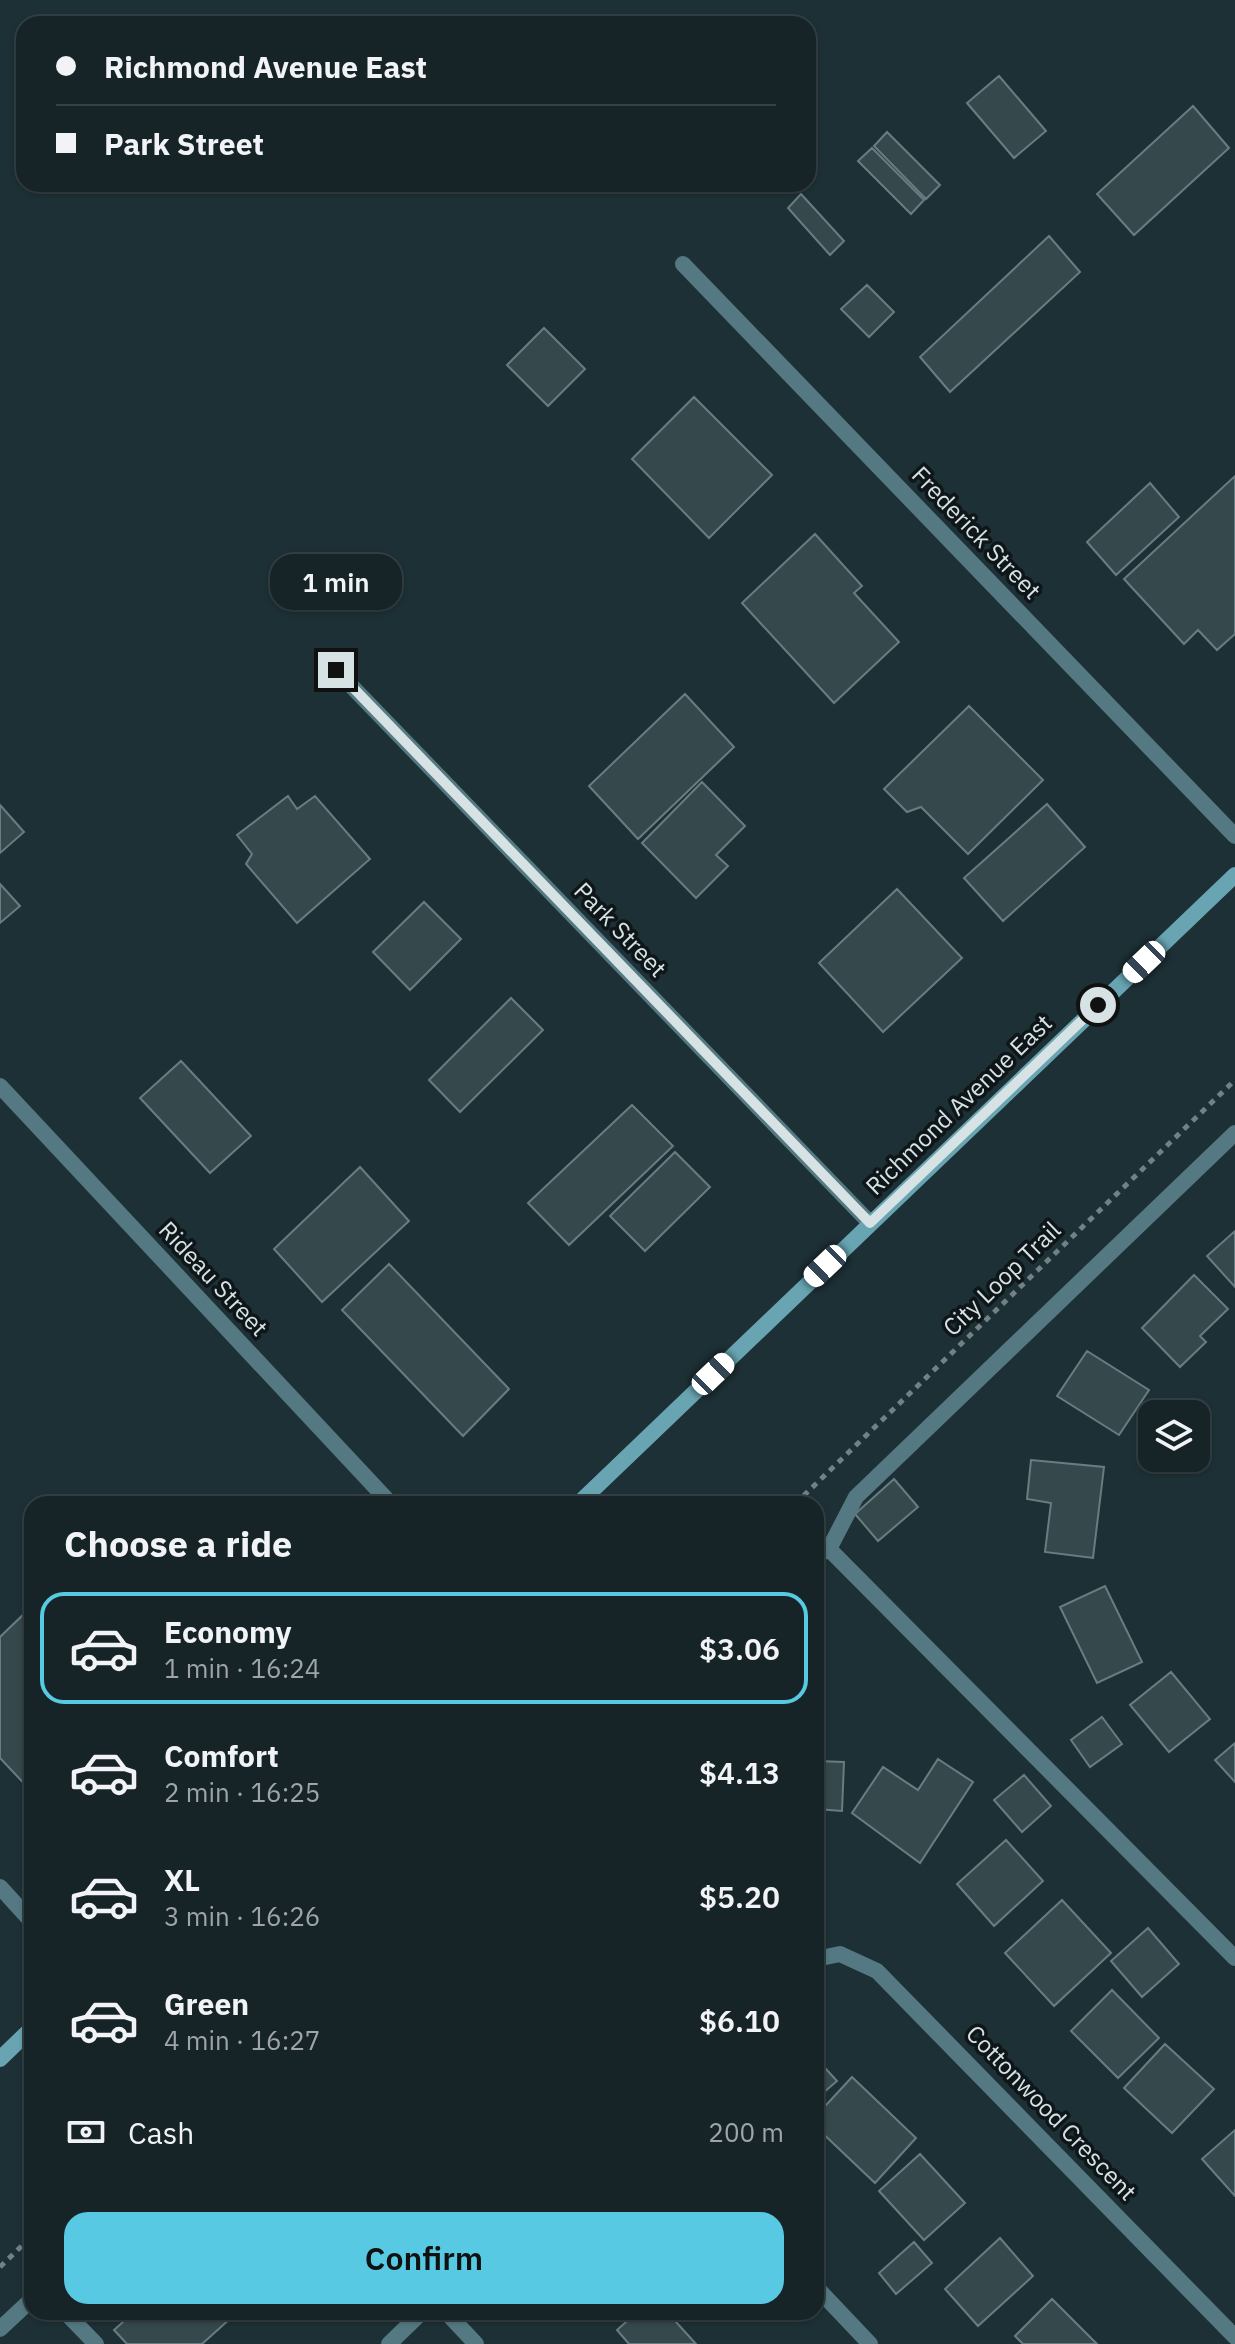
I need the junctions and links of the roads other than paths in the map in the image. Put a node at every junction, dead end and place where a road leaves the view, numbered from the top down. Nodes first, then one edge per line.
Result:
1 (683, 264) dead end
2 (336, 670) dead end
3 (1235, 836) edge
4 (1235, 875) edge
5 (0, 1086) edge
6 (1235, 1133) edge
7 (870, 1223) junction
8 (384, 1496) edge
9 (586, 1496) edge
10 (824, 1550) edge
11 (824, 1555) edge
12 (0, 1887) edge
13 (24, 1913) edge
14 (824, 1957) edge
15 (1235, 1958) edge
16 (24, 2036) edge
17 (0, 2059) edge
18 (824, 2295) edge
19 (24, 2306) edge
20 (73, 2320) edge
21 (414, 2320) edge
22 (454, 2320) edge
23 (0, 2329) edge
24 (1235, 2337) edge
25 (96, 2344) edge
26 (389, 2344) edge
27 (476, 2344) edge
28 (870, 2344) edge

1 - 3 street, Frederick Street
2 - 7 street, Park Street
4 - 7 main road, Richmond Avenue East
5 - 8 street, Rideau Street
6 - 10 street
7 - 9 main road, Richmond Avenue East
11 - 15 street
12 - 13 street
14 - 24 street, Cottonwood Crescent
16 - 17 main road
18 - 28 street
19 - 23 street
20 - 25 street
21 - 26 street
22 - 27 street

